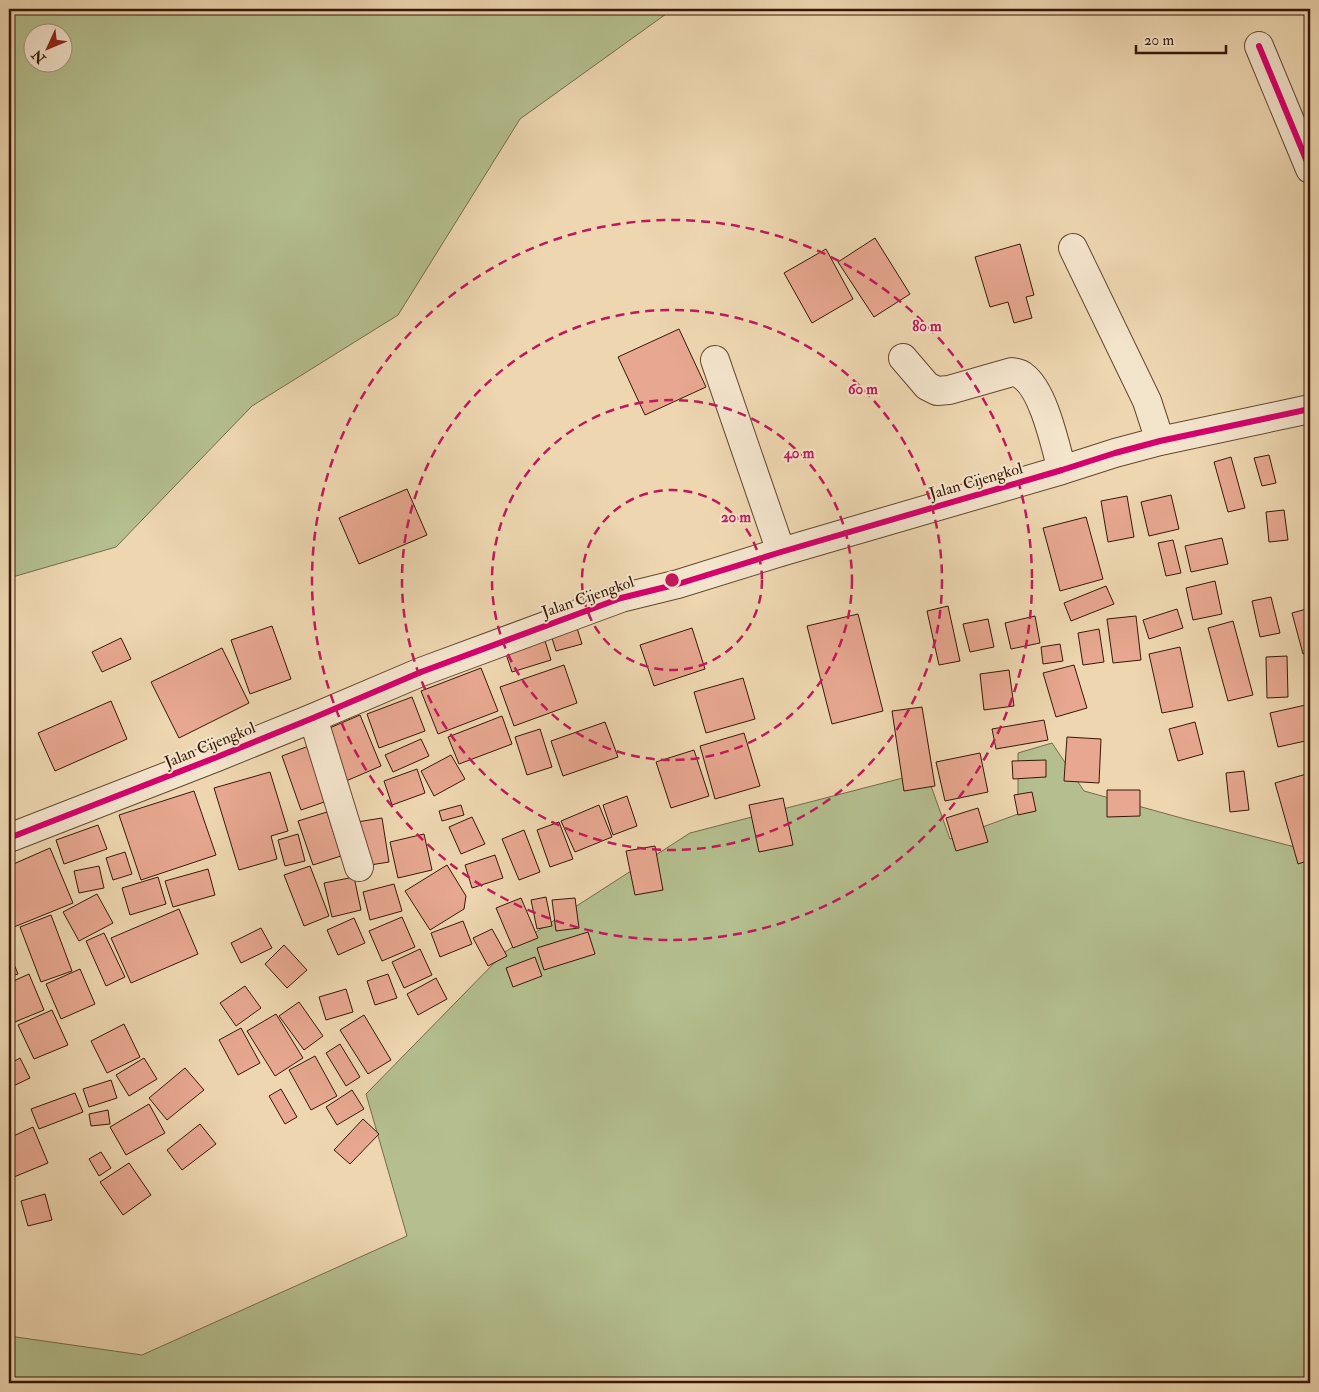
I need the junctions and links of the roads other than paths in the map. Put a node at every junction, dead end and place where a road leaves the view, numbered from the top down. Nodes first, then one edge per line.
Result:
1 (1259, 46) dead end
2 (1310, 169) edge
3 (1073, 248) dead end
4 (903, 358) dead end
5 (715, 360) dead end
6 (1310, 409) edge
7 (1160, 441) junction
8 (1062, 470) junction
9 (781, 552) junction
10 (313, 718) junction
11 (9, 838) edge
12 (359, 867) dead end

1 - 2 street
3 - 7 street
4 - 8 street
5 - 9 street
6 - 7 street, Jalan Cijengkol
7 - 8 street, Jalan Cijengkol
8 - 9 street, Jalan Cijengkol
9 - 10 street, Jalan Cijengkol
10 - 11 street, Jalan Cijengkol
10 - 12 street

